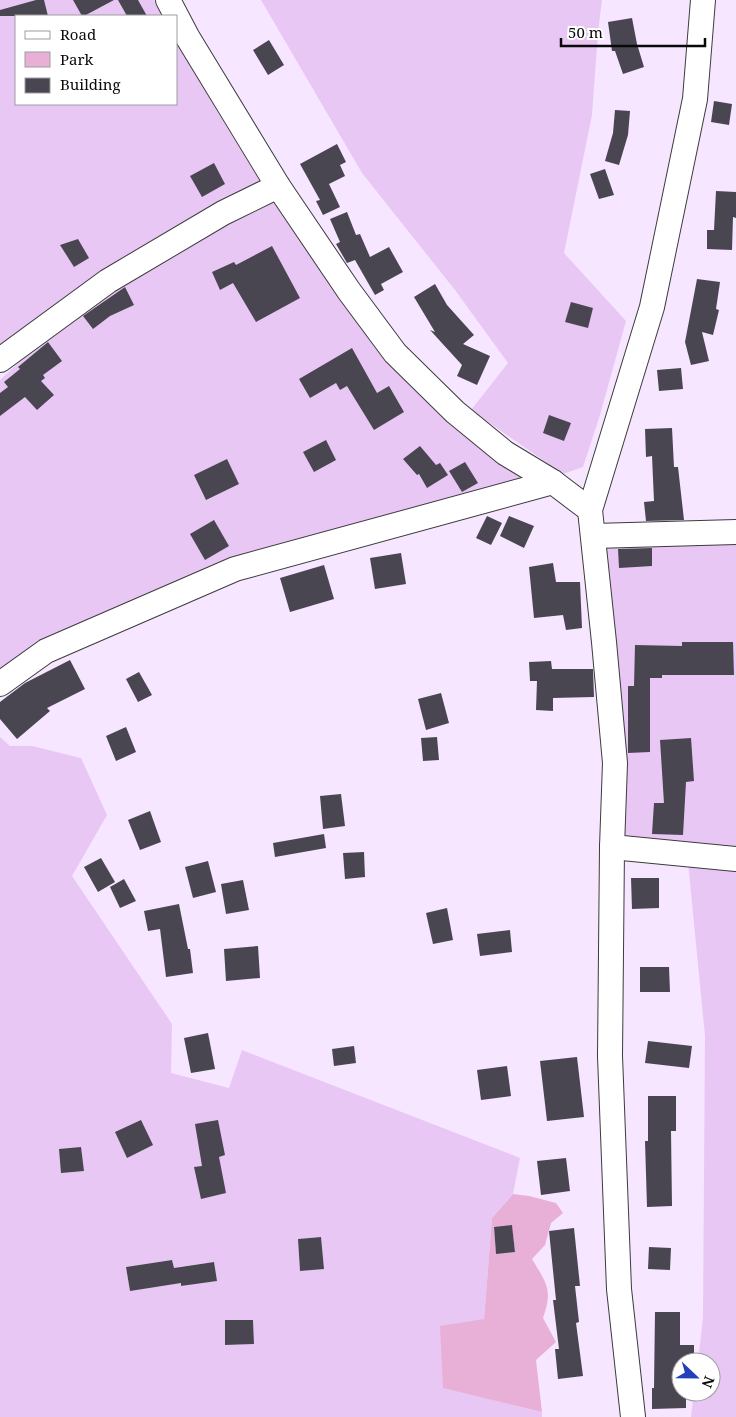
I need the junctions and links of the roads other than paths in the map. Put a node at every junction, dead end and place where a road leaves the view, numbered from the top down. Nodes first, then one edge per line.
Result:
1 (168, 0) edge
2 (703, 0) edge
3 (176, 15) edge
4 (178, 19) edge
5 (278, 186) junction
6 (0, 360) edge
7 (553, 482) junction
8 (590, 510) junction
9 (736, 532) edge
10 (594, 536) junction
11 (0, 684) edge
12 (612, 847) junction
13 (736, 859) edge
14 (633, 1417) edge

1 - 3 street
2 - 8 street
4 - 5 street
5 - 6 street
5 - 7 street
7 - 8 street
7 - 11 street
8 - 10 street
9 - 10 street
10 - 12 street
12 - 13 street
12 - 14 street

